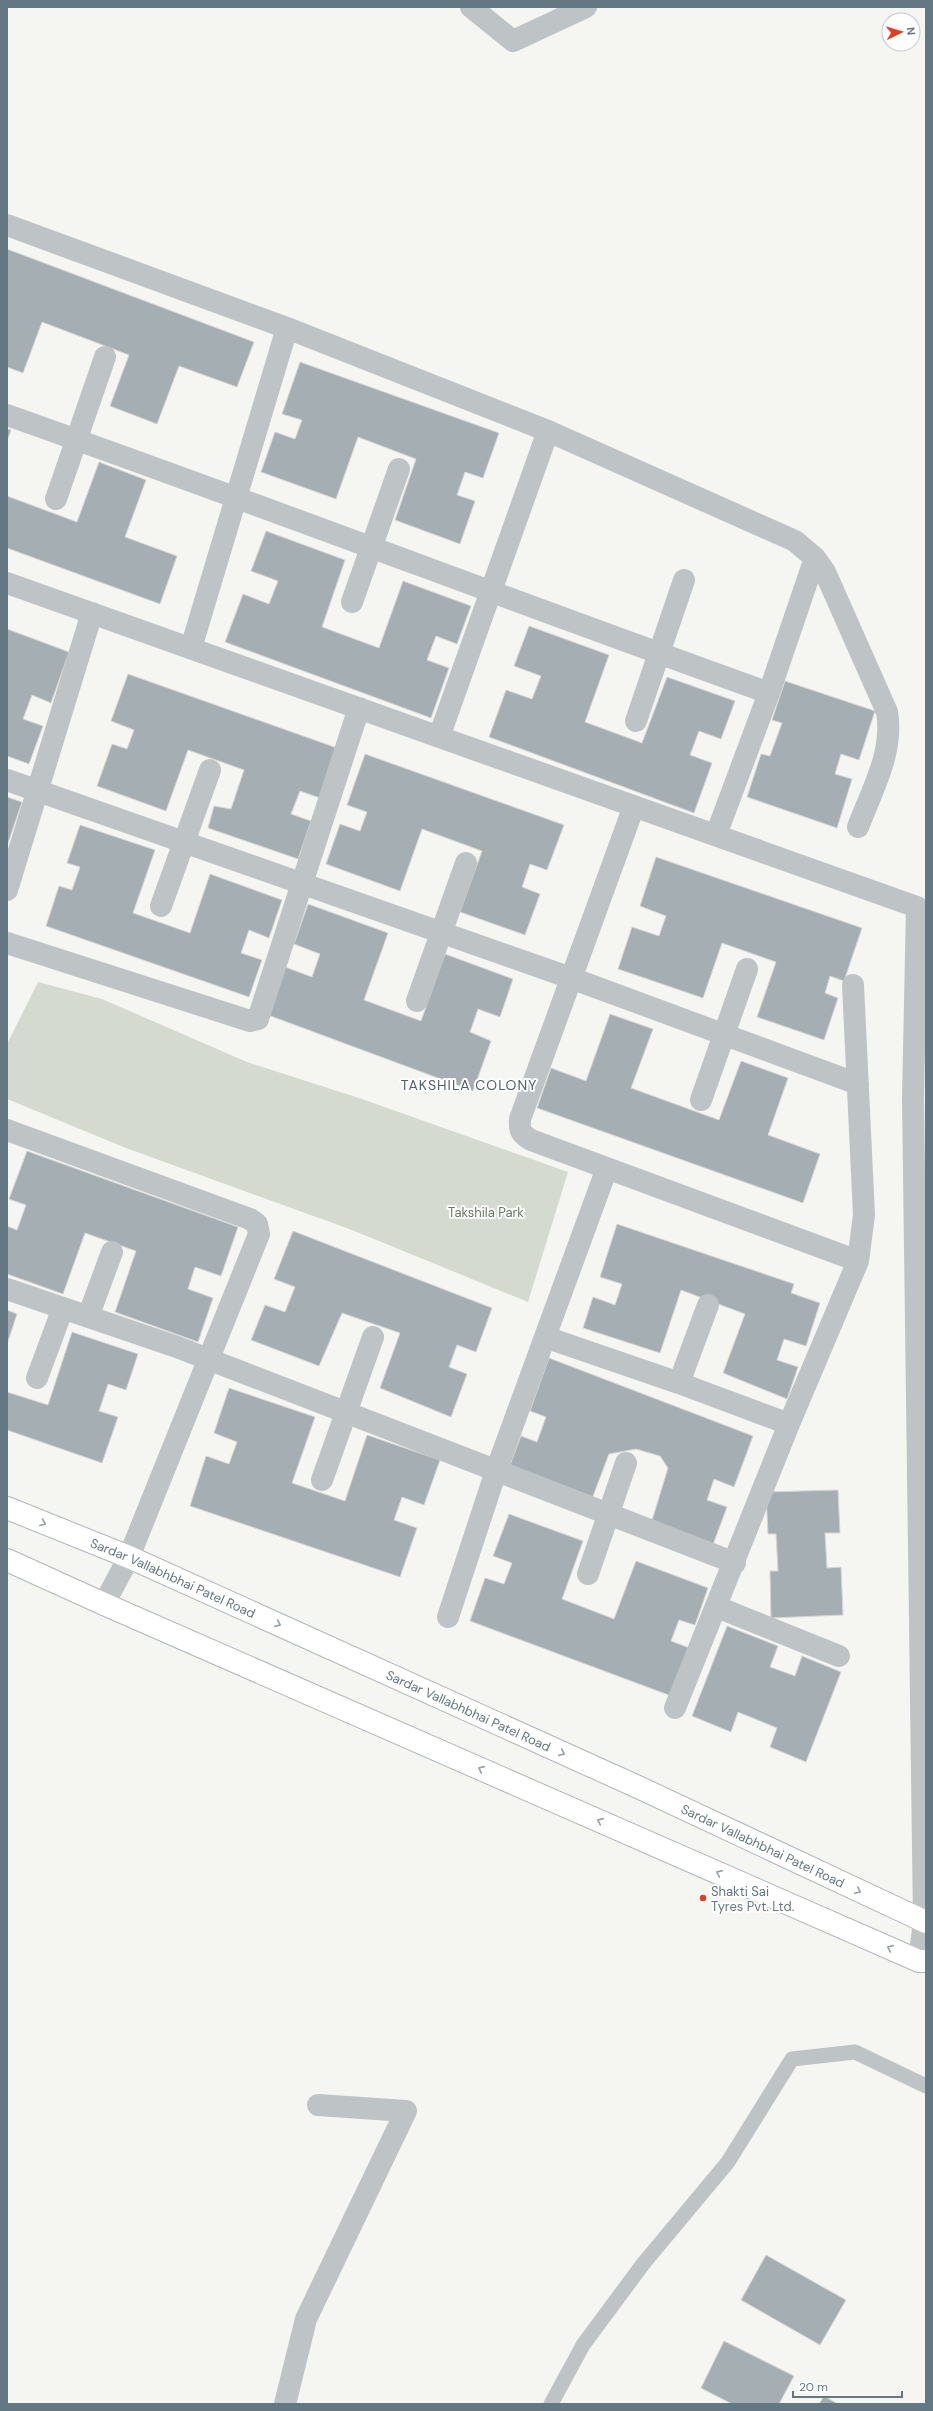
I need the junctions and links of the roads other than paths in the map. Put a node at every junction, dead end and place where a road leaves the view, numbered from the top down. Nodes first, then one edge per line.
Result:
1 (471, 7) edge
2 (586, 7) edge
3 (7, 225) edge
4 (288, 328) junction
5 (105, 357) dead end
6 (7, 415) edge
7 (548, 430) junction
8 (76, 440) junction
9 (399, 469) dead end
10 (236, 497) junction
11 (56, 499) dead end
12 (371, 548) junction
13 (815, 558) junction
14 (684, 580) dead end
15 (7, 583) edge
16 (489, 592) junction
17 (352, 602) dead end
18 (92, 613) junction
19 (191, 648) junction
20 (659, 653) junction
21 (769, 692) junction
22 (360, 708) junction
23 (636, 721) dead end
24 (440, 737) junction
25 (210, 770) dead end
26 (7, 780) edge
27 (38, 792) junction
28 (634, 806) junction
29 (858, 827) dead end
30 (716, 835) junction
31 (184, 843) junction
32 (466, 863) dead end
33 (301, 884) junction
34 (7, 890) edge
35 (161, 906) dead end
36 (441, 933) junction
37 (7, 943) edge
38 (747, 970) dead end
39 (571, 978) junction
40 (853, 985) dead end
41 (417, 1001) dead end
42 (724, 1035) junction
43 (858, 1084) junction
44 (919, 1099) edge
45 (701, 1100) dead end
46 (7, 1130) edge
47 (607, 1168) junction
48 (112, 1252) dead end
49 (858, 1261) junction
50 (7, 1289) edge
51 (708, 1305) dead end
52 (63, 1308) junction
53 (88, 1316) junction
54 (373, 1336) dead end
55 (545, 1337) junction
56 (209, 1359) junction
57 (37, 1378) dead end
58 (679, 1383) junction
59 (345, 1412) junction
60 (789, 1424) junction
61 (626, 1463) dead end
62 (496, 1471) junction
63 (322, 1480) dead end
64 (7, 1508) edge
65 (609, 1514) junction
66 (129, 1557) junction
67 (7, 1560) edge
68 (734, 1563) junction
69 (588, 1574) dead end
70 (104, 1604) junction
71 (717, 1607) junction
72 (448, 1617) dead end
73 (839, 1656) dead end
74 (675, 1708) dead end
75 (924, 1801) edge
76 (925, 1922) edge
77 (923, 1961) edge
78 (926, 2086) edge
79 (318, 2105) dead end
80 (285, 2404) edge
81 (551, 2404) edge

1 - 2 street
3 - 4 street
4 - 7 street
4 - 10 street
5 - 8 street
6 - 8 street
7 - 13 street
7 - 16 street
8 - 10 street
8 - 11 street
9 - 12 street
10 - 12 street
10 - 19 street
12 - 16 street
12 - 17 street
13 - 21 street
13 - 29 street
14 - 20 street
15 - 18 street
16 - 20 street
16 - 24 street
18 - 19 street
18 - 27 street
19 - 22 street
20 - 21 street
20 - 23 street
21 - 30 street
22 - 24 street
22 - 33 street
24 - 28 street
25 - 31 street
26 - 27 street
27 - 31 street
27 - 34 street
28 - 30 street
28 - 39 street
30 - 44 street
31 - 33 street
31 - 35 street
32 - 36 street
33 - 36 street
33 - 37 street
36 - 39 street
36 - 41 street
38 - 42 street
39 - 42 street
39 - 47 street
40 - 43 street
42 - 43 street
42 - 45 street
43 - 49 street
44 - 75 street
46 - 56 street
47 - 49 street
47 - 55 street
48 - 53 street
49 - 60 street
50 - 52 street
51 - 58 street
52 - 53 street
52 - 57 street
53 - 56 street
54 - 59 street
55 - 58 street
55 - 62 street
56 - 59 street
56 - 66 street
58 - 60 street
59 - 62 street
59 - 63 street
60 - 68 street
61 - 65 street
62 - 65 street
62 - 72 street
64 -> 66 main road, Sardar Vallabhbhai Patel Road
65 - 68 street
65 - 69 street
66 - 70 street
66 -> 76 main road, Sardar Vallabhbhai Patel Road
67 - 70 main road
68 - 71 street
77 -> 70 main road
71 - 73 street
71 - 74 street
75 - 76 street
76 - 77 street
78 - 81 lane
79 - 80 street

